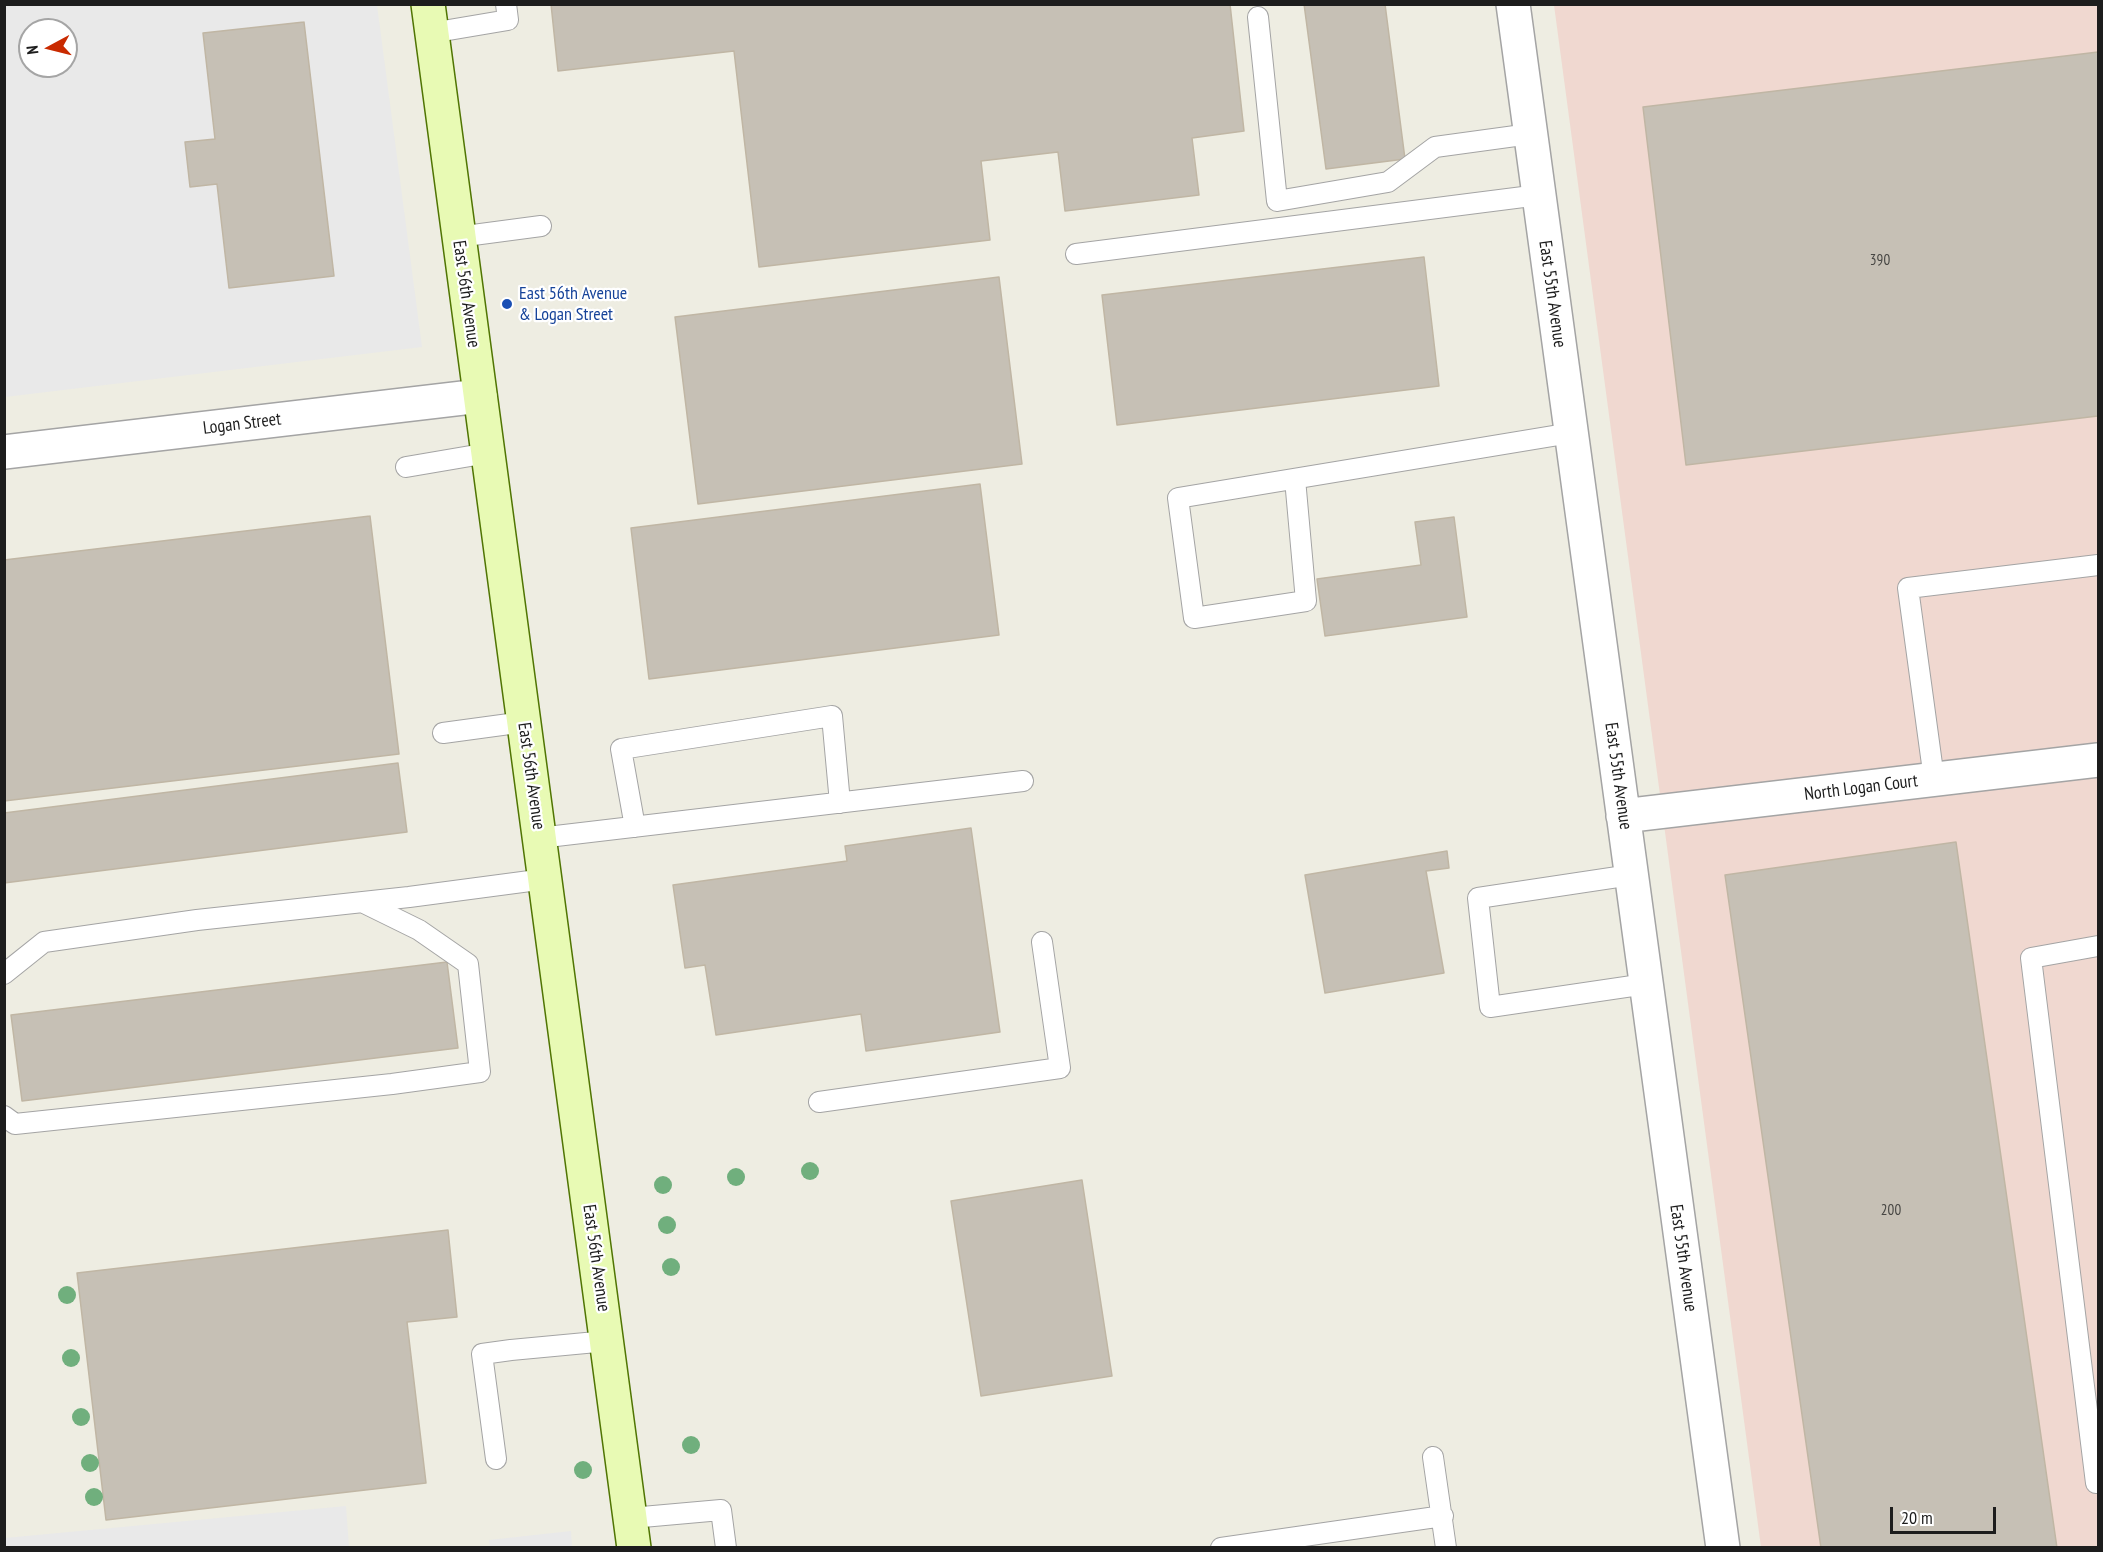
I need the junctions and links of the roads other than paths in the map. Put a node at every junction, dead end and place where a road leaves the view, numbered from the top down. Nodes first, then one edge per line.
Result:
1 (506, 4) edge
2 (1513, 4) edge
3 (1258, 16) dead end
4 (430, 19) edge
5 (1530, 134) junction
6 (1539, 195) junction
7 (541, 226) dead end
8 (458, 237) junction
9 (1076, 254) dead end
10 (480, 396) junction
11 (1571, 433) junction
12 (4, 452) edge
13 (488, 453) junction
14 (406, 467) dead end
15 (1295, 479) junction
16 (2098, 565) edge
17 (524, 722) junction
18 (443, 733) dead end
19 (2098, 760) edge
20 (1934, 779) junction
21 (1023, 781) dead end
22 (840, 803) junction
23 (1623, 816) junction
24 (634, 827) junction
25 (539, 838) junction
26 (1631, 875) junction
27 (545, 879) junction
28 (362, 902) junction
29 (1042, 942) dead end
30 (2098, 946) edge
31 (4, 974) edge
32 (1646, 984) junction
33 (819, 1102) dead end
34 (4, 1116) edge
35 (607, 1341) junction
36 (1433, 1457) dead end
37 (496, 1459) dead end
38 (2098, 1482) edge
39 (1443, 1516) junction
40 (633, 1533) edge
41 (726, 1548) edge
42 (1221, 1548) edge
43 (1446, 1548) edge
44 (1723, 1548) edge

1 - 4 lane
2 - 5 street, East 55th Avenue
3 - 5 lane
4 - 8 street, East 56th Avenue
5 - 6 street, East 55th Avenue
6 - 9 lane
6 - 11 street, East 55th Avenue
7 - 8 lane
8 - 10 street, East 56th Avenue
10 - 12 street, Logan Street
10 - 13 street, East 56th Avenue
11 - 15 lane
11 - 23 street, East 55th Avenue
13 - 14 lane
13 - 17 street, East 56th Avenue
15 - 15 lane
16 - 20 lane
17 - 18 lane
17 - 25 street, East 56th Avenue
19 - 20 street, North Logan Court
20 - 23 street, North Logan Court
21 - 22 lane
22 - 24 lane
22 - 24 lane
23 - 26 street, East 55th Avenue
24 - 25 lane
25 - 27 street, East 56th Avenue
26 - 32 street, East 55th Avenue
26 - 32 lane
27 - 28 lane
27 - 35 street, East 56th Avenue
28 - 31 lane
28 - 34 lane
29 - 33 lane
30 - 38 lane
32 - 44 street, East 55th Avenue
35 - 37 lane
35 - 40 street, East 56th Avenue
36 - 39 lane
39 - 42 lane
39 - 43 lane
40 - 41 lane

